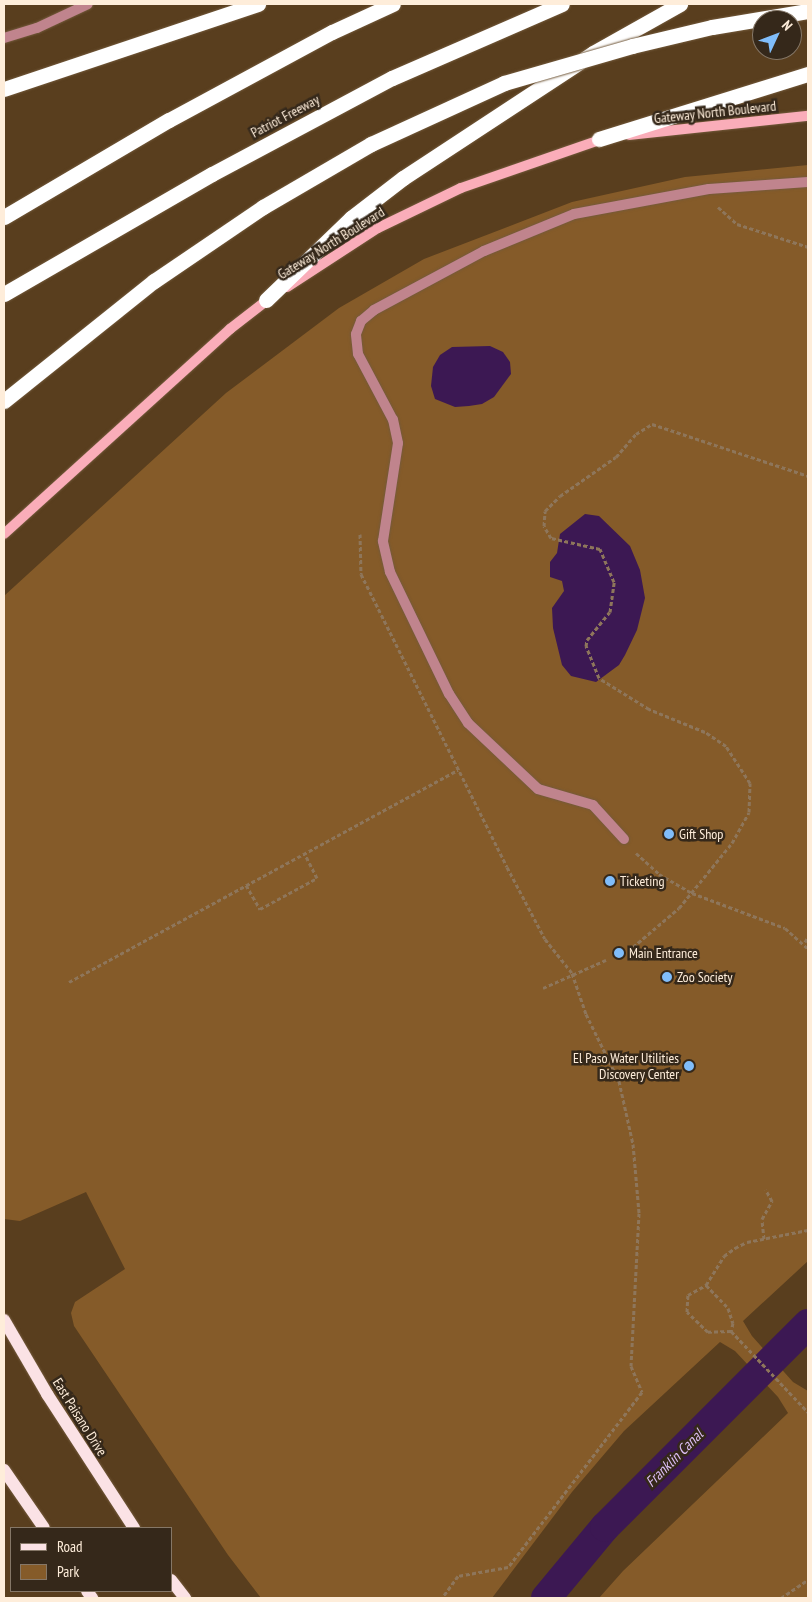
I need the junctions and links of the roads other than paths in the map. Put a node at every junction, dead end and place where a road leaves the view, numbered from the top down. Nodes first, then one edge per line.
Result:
1 (88, 4) edge
2 (258, 4) edge
3 (393, 4) edge
4 (562, 4) edge
5 (680, 4) edge
6 (808, 11) edge
7 (4, 38) edge
8 (808, 74) edge
9 (4, 89) edge
10 (808, 116) edge
11 (599, 139) junction
12 (808, 182) edge
13 (4, 217) edge
14 (34, 278) junction
15 (4, 294) edge
16 (266, 300) junction
17 (4, 303) edge
18 (4, 401) edge
19 (4, 534) edge
20 (624, 839) road end
21 (4, 1320) edge
22 (4, 1470) edge
23 (43, 1527) edge
24 (133, 1527) edge
25 (172, 1581) edge
26 (185, 1598) edge

1 - 7 street
2 - 9 highway
3 - 13 highway
4 - 14 highway, Patriot Freeway
5 - 16 highway
6 - 18 highway, bridge
8 - 11 highway
10 - 11 main road, Gateway North Boulevard
11 - 16 main road, Gateway North Boulevard
12 - 20 street
14 - 15 highway
14 - 17 highway
16 - 19 main road, Gateway North Boulevard
21 - 24 main road, East Paisano Drive
22 - 23 main road
25 - 26 main road

